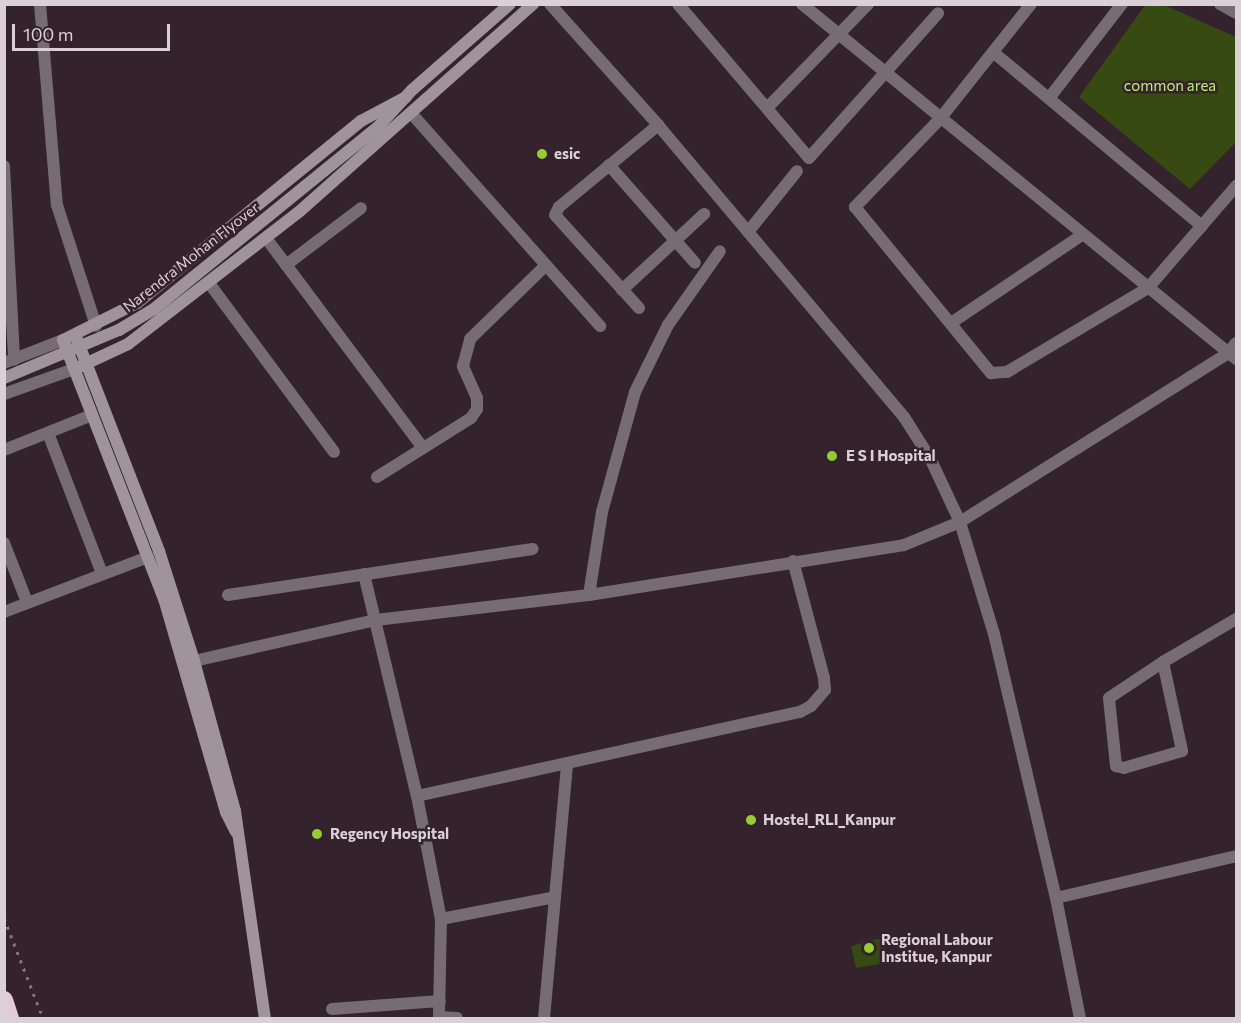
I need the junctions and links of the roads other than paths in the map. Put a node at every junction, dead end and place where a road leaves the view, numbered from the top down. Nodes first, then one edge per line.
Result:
1 (40, 4) edge
2 (510, 4) edge
3 (533, 4) edge
4 (550, 4) edge
5 (678, 4) edge
6 (802, 4) edge
7 (868, 4) edge
8 (1031, 4) edge
9 (1122, 4) edge
10 (1220, 4) edge
11 (938, 13) dead end
12 (1236, 13) edge
13 (839, 36) junction
14 (993, 52) junction
15 (885, 75) junction
16 (1050, 97) junction
17 (406, 98) junction
18 (768, 107) junction
19 (411, 113) junction
20 (939, 120) junction
21 (658, 124) junction
22 (377, 128) junction
23 (609, 165) junction
24 (4, 166) edge
25 (797, 171) dead end
26 (1236, 186) edge
27 (361, 208) dead end
28 (704, 214) dead end
29 (1202, 226) junction
30 (748, 232) junction
31 (1082, 235) junction
32 (266, 238) junction
33 (675, 240) junction
34 (720, 251) dead end
35 (695, 263) dead end
36 (286, 264) junction
37 (546, 265) junction
38 (209, 283) junction
39 (1148, 288) junction
40 (622, 290) junction
41 (639, 308) dead end
42 (951, 323) junction
43 (96, 326) junction
44 (600, 326) dead end
45 (69, 338) junction
46 (1234, 352) edge
47 (9, 362) edge
48 (87, 363) junction
49 (74, 369) junction
50 (4, 378) edge
51 (4, 394) edge
52 (92, 415) junction
53 (48, 433) junction
54 (423, 448) junction
55 (4, 450) edge
56 (334, 452) dead end
57 (377, 477) dead end
58 (960, 522) junction
59 (4, 543) edge
60 (533, 549) dead end
61 (148, 556) junction
62 (793, 561) junction
63 (102, 574) junction
64 (364, 574) junction
65 (228, 595) dead end
66 (590, 595) junction
67 (27, 602) junction
68 (4, 612) edge
69 (1236, 619) edge
70 (376, 620) junction
71 (190, 662) junction
72 (1163, 662) junction
73 (567, 763) junction
74 (417, 796) junction
75 (1236, 856) edge
76 (555, 897) junction
77 (1056, 898) junction
78 (441, 919) junction
79 (4, 1000) edge
80 (440, 1001) junction
81 (332, 1009) dead end
82 (10, 1018) edge
83 (265, 1018) edge
84 (439, 1018) edge
85 (457, 1018) edge
86 (544, 1018) edge
87 (1080, 1018) edge

1 - 43 street
2 - 17 street
3 - 19 street
4 - 21 street
5 - 18 street
6 - 13 street
7 - 13 street
8 - 14 street
9 - 16 street
10 - 12 street
11 - 15 street
13 - 15 street
13 - 18 street
14 - 16 street
14 - 20 street
15 - 18 street
15 - 20 street
16 - 29 street
17 - 22 street, Narendra Mohan Flyover
17 - 43 street
19 - 22 street, Narendra Mohan Flyover
19 - 32 street
19 - 37 street
20 - 31 street
20 - 42 street
21 - 23 street
21 - 30 street
22 - 50 street, Narendra Mohan Flyover, bridge
23 - 33 street
23 - 40 street
24 - 47 street
25 - 30 street
26 - 29 street
27 - 36 street
28 - 33 street
29 - 39 street
30 - 58 street
31 - 39 street
31 - 42 street
32 - 36 street
32 - 38 street
33 - 35 street
33 - 40 street
34 - 66 street
36 - 54 street
37 - 44 street
37 - 54 street
38 - 48 street
38 - 56 street
39 - 42 street
39 - 46 street
40 - 41 street
43 - 45 street
45 - 47 street
45 - 48 street
45 - 49 street
46 - 58 street
48 - 49 street
48 - 71 street
49 - 51 street
49 - 52 street
52 - 53 street
52 - 61 street
53 - 55 street
53 - 63 street
54 - 57 street
58 - 62 street
58 - 77 street
59 - 67 street
60 - 64 street
61 - 63 street
61 - 71 street
62 - 66 street
62 - 73 street
63 - 67 street
64 - 65 street
64 - 70 street
66 - 70 street
67 - 68 street
69 - 72 street
70 - 71 street
70 - 74 street
71 - 83 street
72 - 72 street
73 - 74 street
73 - 76 street
74 - 78 street
75 - 77 street
76 - 78 street
76 - 86 street
77 - 87 street
78 - 80 street
79 - 82 highway
80 - 81 street
80 - 84 street
84 - 85 street

